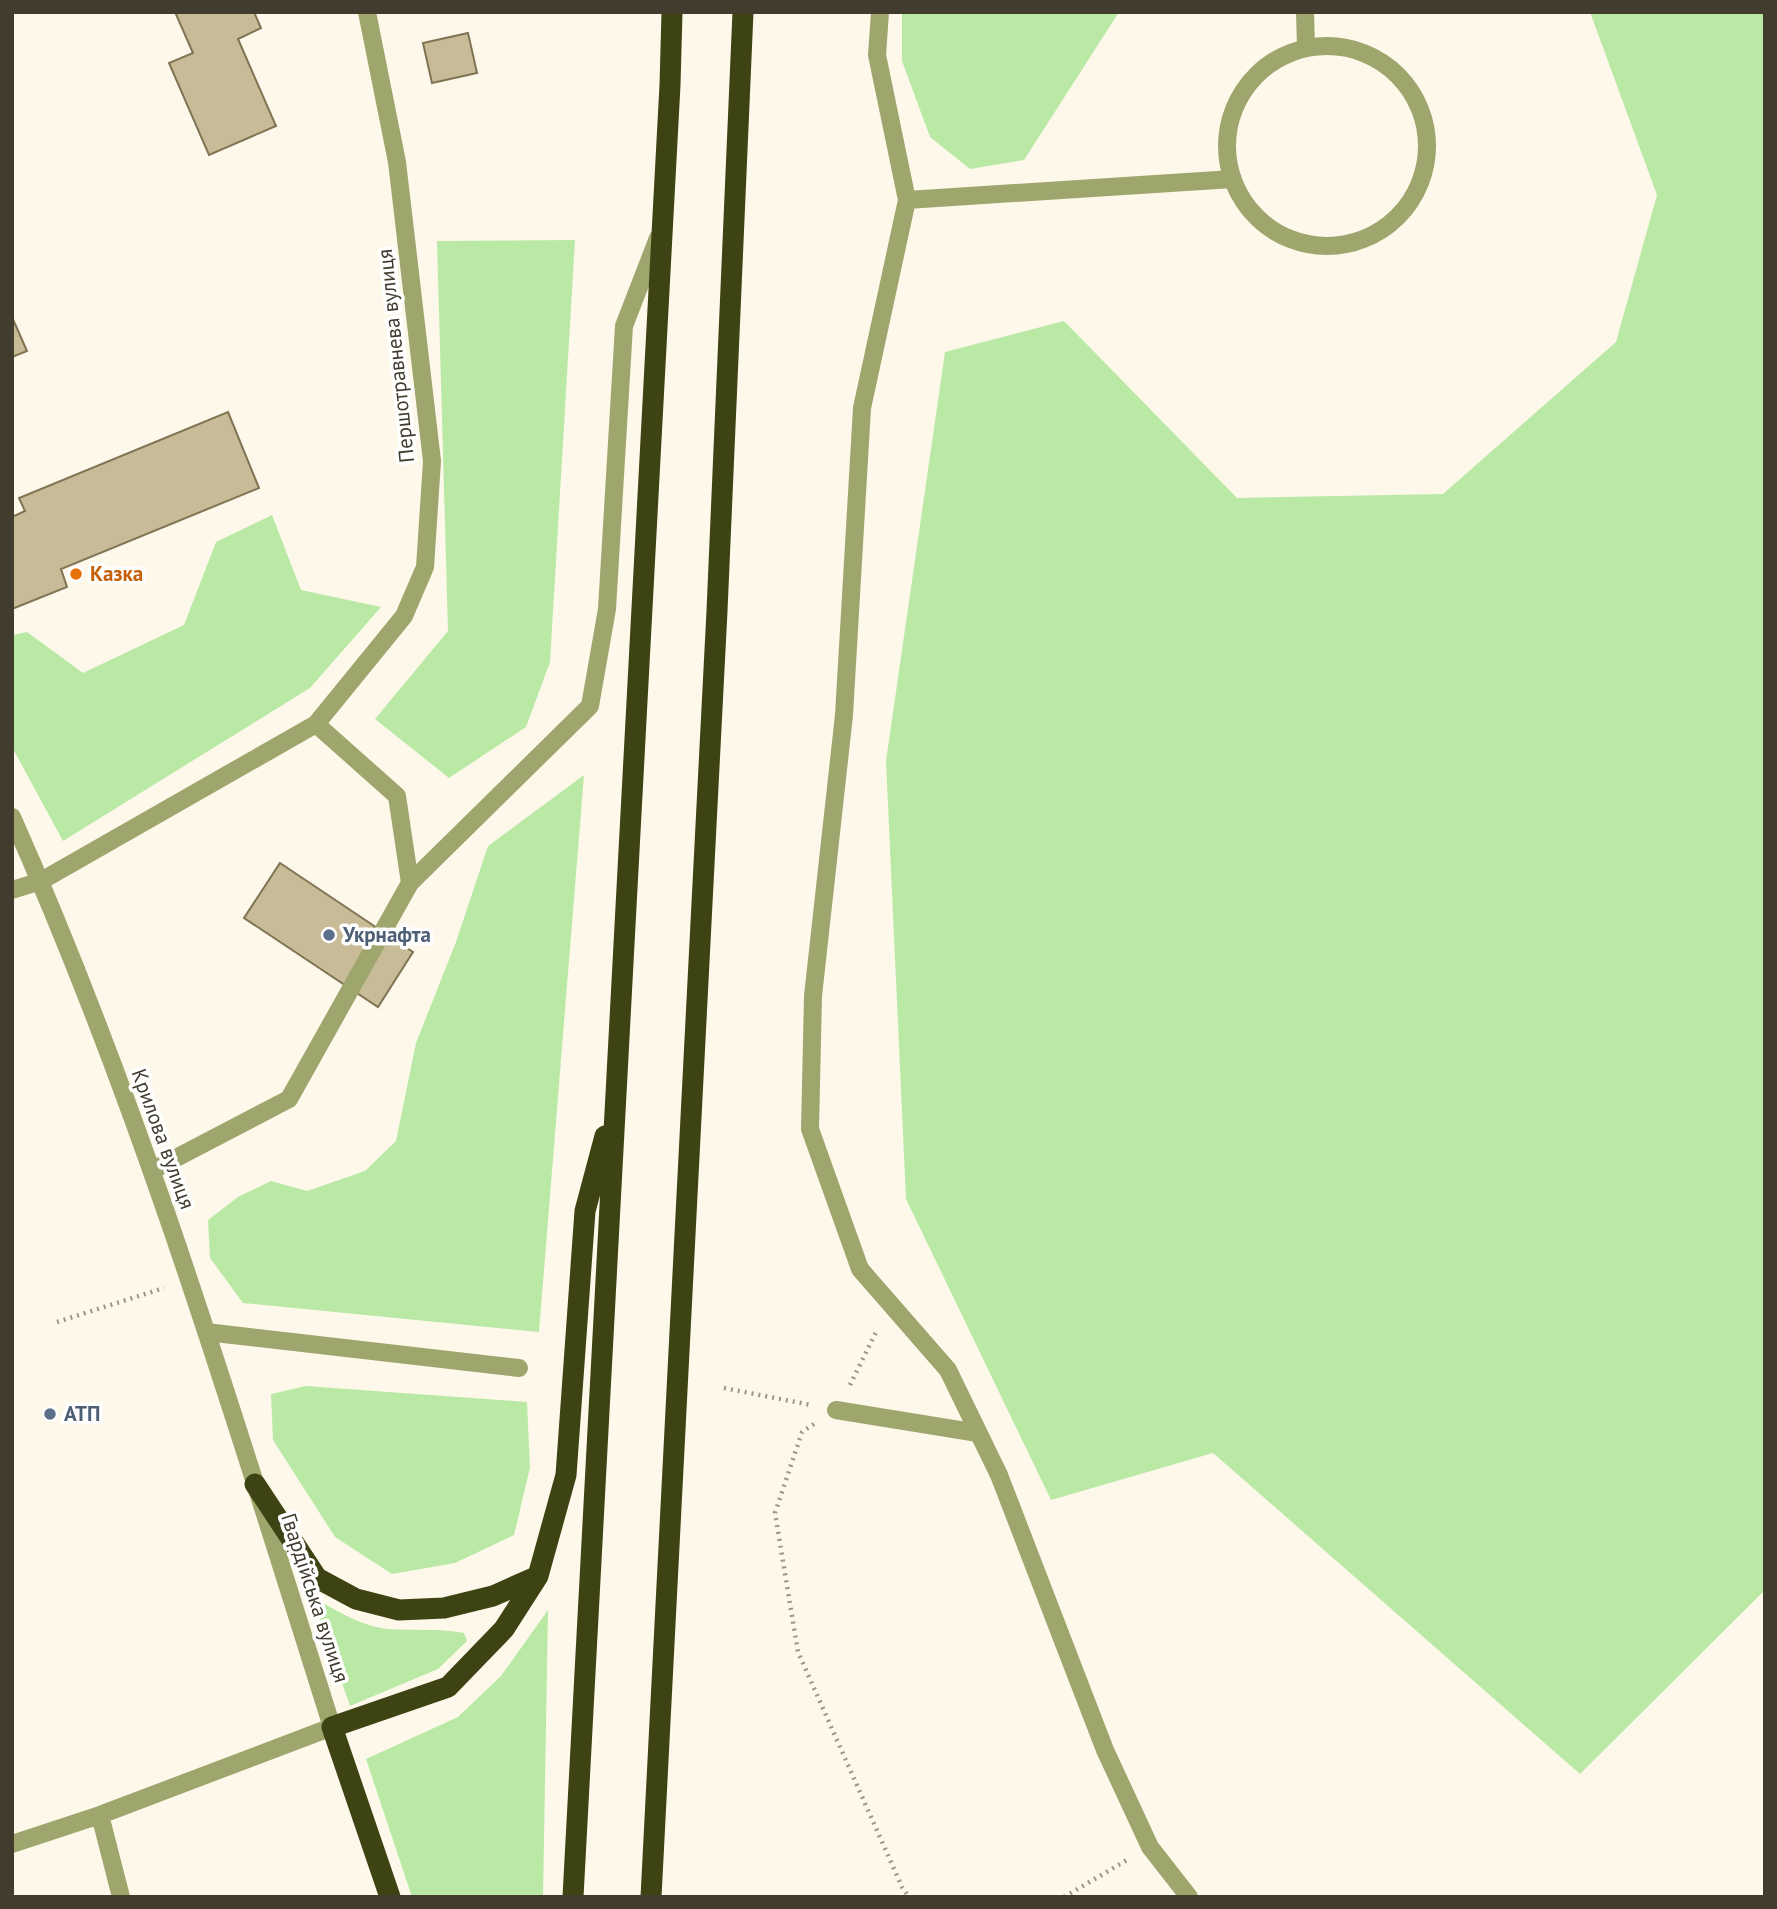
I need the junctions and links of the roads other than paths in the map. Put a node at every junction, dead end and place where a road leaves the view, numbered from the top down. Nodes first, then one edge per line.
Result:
1 (367, 12) edge
2 (672, 12) edge
3 (743, 12) edge
4 (880, 12) edge
5 (1305, 12) edge
6 (1306, 48) junction
7 (1233, 178) junction
8 (907, 201) junction
9 (662, 228) junction
10 (316, 724) junction
11 (12, 817) edge
12 (41, 881) junction
13 (410, 883) junction
14 (12, 890) edge
15 (617, 1090) junction
16 (153, 1170) junction
17 (206, 1332) junction
18 (519, 1367) dead end
19 (836, 1410) road end
20 (978, 1433) junction
21 (255, 1484) junction
22 (538, 1576) junction
23 (332, 1727) junction
24 (100, 1815) junction
25 (12, 1844) edge
26 (121, 1897) edge
27 (390, 1897) edge
28 (573, 1897) edge
29 (651, 1897) edge
30 (1189, 1897) edge

1 - 10 street, Першотравнева вулиця
2 - 9 highway
3 - 29 highway
4 - 8 street
5 - 6 street
6 - 7 street
6 - 7 street
7 - 8 street
8 - 20 street
9 - 13 street
9 - 15 highway
10 - 12 street, Першотравнева вулиця
10 - 13 street
11 - 12 street, Крилова вулиця
12 - 14 street, Першотравнева вулиця
12 - 16 street, Крилова вулиця
13 - 16 street
15 - 22 highway
15 - 28 highway
16 - 17 street, Крилова вулиця
17 - 18 street
17 - 21 street, Крилова вулиця
19 - 20 street
20 - 30 street
21 - 22 highway
21 - 23 street, Гвардійська вулиця
22 - 23 highway
23 - 24 street
23 - 27 highway
24 - 25 street
24 - 26 street

